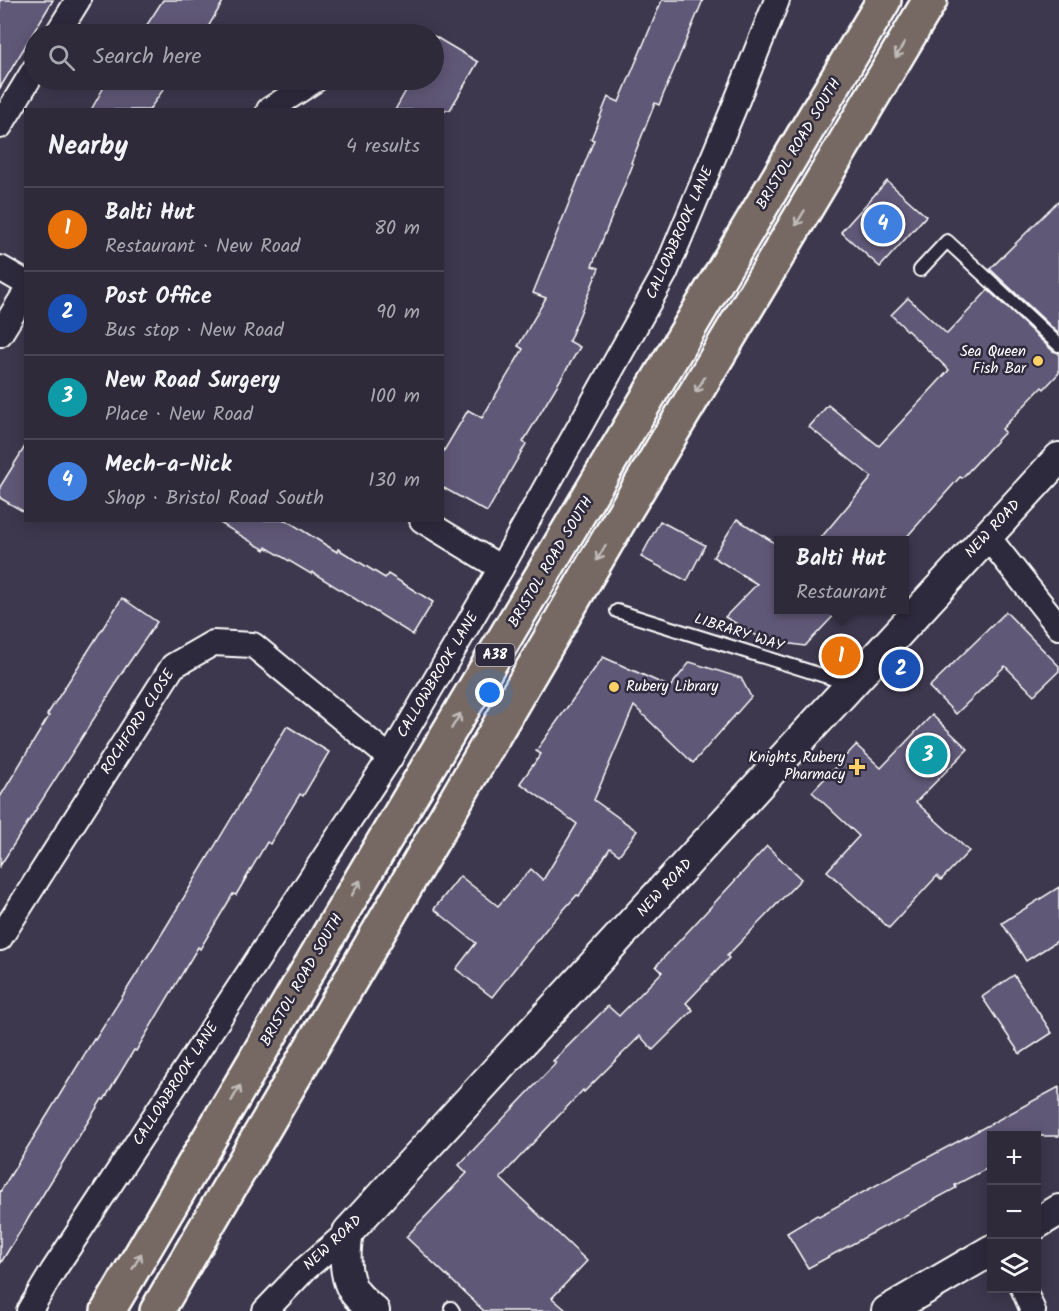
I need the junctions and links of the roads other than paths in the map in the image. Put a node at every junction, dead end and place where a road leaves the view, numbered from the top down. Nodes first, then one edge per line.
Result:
1 (78, 0) edge
2 (777, 0) edge
3 (884, 0) edge
4 (930, 0) edge
5 (63, 24) edge
6 (24, 86) edge
7 (300, 90) edge
8 (272, 108) edge
9 (0, 126) edge
10 (0, 268) edge
11 (920, 270) dead end
12 (24, 282) edge
13 (24, 295) edge
14 (0, 334) edge
15 (1059, 345) edge
16 (1049, 474) edge
17 (425, 522) edge
18 (987, 536) junction
19 (501, 568) junction
20 (617, 611) dead end
21 (1059, 627) edge
22 (851, 685) junction
23 (390, 758) junction
24 (0, 938) edge
25 (1059, 1210) edge
26 (1041, 1221) edge
27 (348, 1232) junction
28 (987, 1253) edge
29 (1025, 1293) edge
30 (29, 1311) edge
31 (108, 1311) edge
32 (157, 1311) edge
33 (264, 1311) edge
34 (374, 1311) edge
35 (887, 1311) edge
36 (1033, 1311) edge

1 - 5 street
2 - 19 street, CALLOWBROOK LANE
31 -> 3 highway, BRISTOL ROAD SOUTH / A38
4 -> 32 highway, A38
6 - 9 street
7 - 8 street
10 - 12 street
11 - 15 lane
13 - 14 street
16 - 18 street, NEW ROAD
17 - 19 street
18 - 21 street
18 - 22 street, NEW ROAD
19 - 23 street, CALLOWBROOK LANE
20 - 22 lane, LIBRARY WAY
22 - 27 street, NEW ROAD
23 - 24 street, ROCHFORD CLOSE
23 - 30 street, CALLOWBROOK LANE
25 - 26 street
27 - 33 street, NEW ROAD
27 - 34 street
28 - 35 street
29 - 36 street

